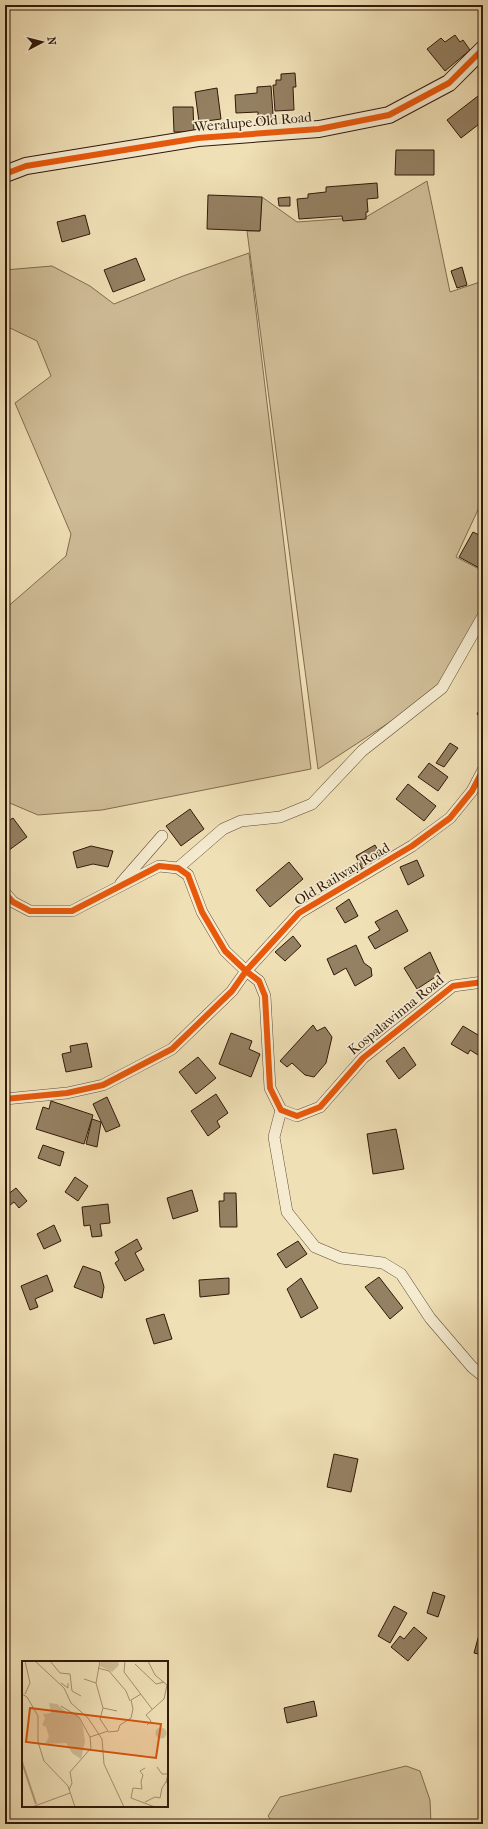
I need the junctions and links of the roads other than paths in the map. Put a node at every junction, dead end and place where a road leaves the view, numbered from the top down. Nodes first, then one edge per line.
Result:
1 (483, 49) edge
2 (5, 174) edge
3 (483, 616) edge
4 (483, 770) edge
5 (162, 836) dead end
6 (178, 868) junction
7 (117, 888) junction
8 (5, 893) edge
9 (246, 971) junction
10 (483, 982) edge
11 (5, 1099) edge
12 (281, 1110) junction
13 (483, 1376) edge

1 - 2 street, Weralupe Old Road
3 - 6 street
4 - 9 street, Old Railway Road
5 - 7 street
6 - 7 street
6 - 9 street
7 - 8 street
9 - 11 street, Old Railway Road
9 - 12 street
10 - 12 street, Kospalawinna Road
12 - 13 street

